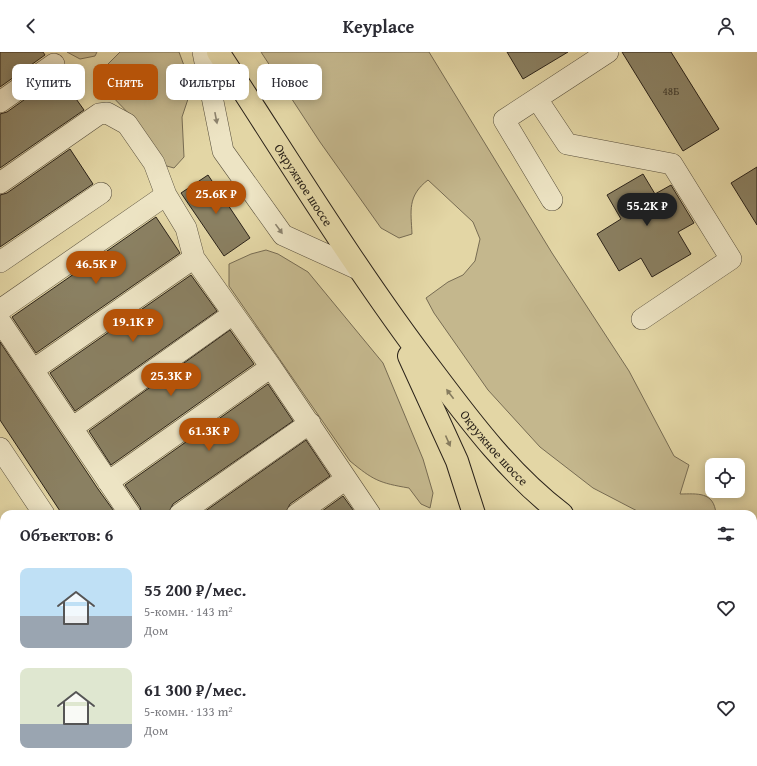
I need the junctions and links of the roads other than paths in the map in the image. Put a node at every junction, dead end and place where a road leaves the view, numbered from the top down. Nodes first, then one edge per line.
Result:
1 (203, 52) edge
2 (218, 52) edge
3 (608, 52) edge
4 (12, 94) edge
5 (537, 99) junction
6 (0, 102) edge
7 (0, 182) edge
8 (101, 193) dead end
9 (166, 195) junction
10 (552, 200) dead end
11 (194, 258) junction
12 (0, 262) edge
13 (360, 270) junction
14 (0, 310) edge
15 (233, 314) junction
16 (391, 317) junction
17 (642, 319) dead end
18 (0, 321) edge
19 (271, 366) junction
20 (33, 370) junction
21 (310, 423) junction
22 (72, 428) junction
23 (0, 448) edge
24 (346, 479) junction
25 (108, 482) junction
26 (41, 510) edge
27 (127, 510) edge
28 (186, 510) edge
29 (303, 510) edge
30 (367, 510) edge
31 (473, 510) edge
32 (557, 510) edge

1 -> 13 lane
2 - 13 main road, Окружное шоссе
3 - 5 lane
4 - 6 lane
5 - 10 lane
5 - 17 lane
7 - 9 lane
8 - 12 lane
9 - 11 lane
9 - 14 lane
11 - 15 lane
11 - 20 lane
13 - 16 main road, Окружное шоссе
15 - 19 lane
15 - 22 lane
16 -> 31 main road, Окружное шоссе
32 -> 16 main road, Окружное шоссе
18 - 20 lane
19 - 21 lane
19 - 25 lane
20 - 22 lane
21 - 24 lane
21 - 28 lane
22 - 25 lane
23 - 26 lane
24 - 29 lane
24 - 30 lane
25 - 27 lane

